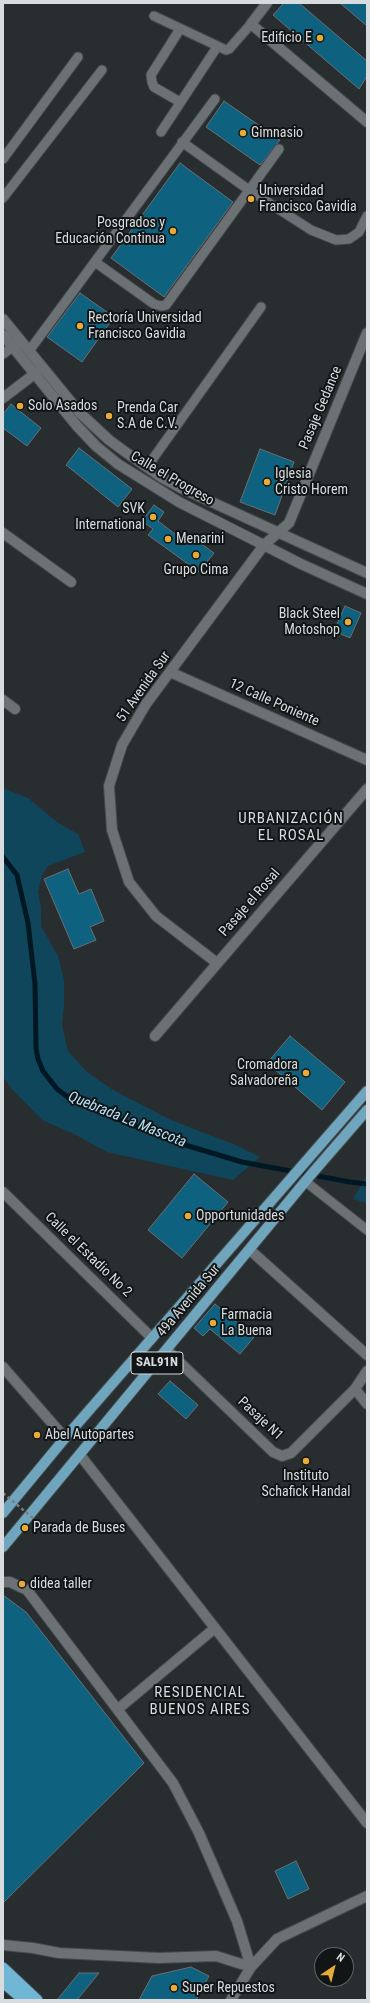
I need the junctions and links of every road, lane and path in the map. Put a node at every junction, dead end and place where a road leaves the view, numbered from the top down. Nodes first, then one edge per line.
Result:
1 (266, 3) edge
2 (154, 16) dead end
3 (251, 24) junction
4 (180, 28) junction
5 (217, 47) junction
6 (78, 58) dead end
7 (102, 70) dead end
8 (215, 99) dead end
9 (180, 102) junction
10 (367, 122) edge
11 (161, 132) dead end
12 (182, 142) junction
13 (279, 149) dead end
14 (3, 159) edge
15 (249, 190) junction
16 (3, 198) edge
17 (367, 216) edge
18 (95, 262) junction
19 (261, 307) dead end
20 (3, 319) edge
21 (367, 334) edge
22 (3, 335) edge
23 (17, 344) junction
24 (29, 351) junction
25 (3, 354) edge
26 (43, 368) junction
27 (34, 374) junction
28 (3, 398) edge
29 (147, 467) junction
30 (3, 533) edge
31 (278, 533) junction
32 (264, 545) junction
33 (367, 573) edge
34 (71, 582) dead end
35 (367, 594) edge
36 (170, 672) junction
37 (3, 700) edge
38 (15, 709) dead end
39 (367, 760) edge
40 (367, 789) edge
41 (217, 963) junction
42 (155, 1036) dead end
43 (367, 1092) edge
44 (367, 1110) edge
45 (308, 1180) junction
46 (3, 1192) edge
47 (367, 1230) edge
48 (250, 1250) junction
49 (152, 1338) junction
50 (167, 1350) junction
51 (367, 1355) edge
52 (3, 1367) edge
53 (367, 1372) edge
54 (355, 1389) junction
55 (367, 1404) edge
56 (65, 1438) junction
57 (80, 1455) junction
58 (3, 1493) edge
59 (3, 1513) edge
60 (40, 1524) dead end
61 (3, 1547) edge
62 (3, 1582) edge
63 (215, 1628) junction
64 (118, 1709) junction
65 (367, 1823) edge
66 (367, 1896) edge
67 (3, 1945) edge
68 (251, 1967) junction
69 (3, 1968) edge
70 (3, 1982) edge
71 (3, 1993) edge
72 (13, 2000) edge
73 (24, 2000) edge
74 (37, 2000) edge
75 (231, 2000) edge

1 - 3 street
2 - 4 lane
3 - 5 lane
3 - 10 street
4 - 5 lane
4 - 9 lane
5 - 9 lane
6 - 14 lane
7 - 16 lane
8 - 12 lane
9 - 11 lane
12 - 15 lane
12 - 18 lane
13 - 15 lane
15 - 17 lane
15 - 18 lane
18 - 24 lane
19 - 29 lane
20 - 23 street, Calle el Progreso
21 - 31 street, Pasaje Gedance
22 - 23 street, Calle el Progreso
23 - 24 street, Calle el Progreso
23 - 25 lane
23 - 27 street, Calle el Progreso
24 - 26 street, Calle el Progreso
26 - 27 street
26 - 29 street, Calle el Progreso
27 - 28 street
27 - 32 street, Calle el Progreso
29 - 31 street, Calle el Progreso
30 - 34 street
31 - 32 street, 51 Avenida Sur
31 - 33 street, Calle el Progreso
32 - 35 street, Calle el Progreso
32 - 36 street, 51 Avenida Sur
36 - 39 street, 12 Calle Poniente
36 - 41 street, 51 Avenida Sur
37 - 38 street
40 - 41 street, Pasaje el Rosal
41 - 42 street, Pasaje el Rosal
43 - 49 main road, 49a Avenida Sur / SAL91N
44 - 45 main road, 49a Avenida Sur / SAL91N
45 - 47 lane
45 - 48 main road, 49a Avenida Sur / SAL91N
46 - 49 street, Calle el Estadio No 2
48 - 50 main road, 49a Avenida Sur / SAL91N
48 - 51 street
49 - 56 main road, 49a Avenida Sur / SAL91N
50 - 54 street, Pasaje N1
50 - 57 main road, 49a Avenida Sur / SAL91N
52 - 56 street
53 - 54 street, Pasaje N1
54 - 55 street
56 - 59 main road, 49a Avenida Sur / SAL91N
57 - 61 main road, 49a Avenida Sur / SAL91N
57 - 63 street
58 - 60 path, bridge
62 - 64 street
63 - 64 street
63 - 65 street
64 - 68 street
66 - 68 street
67 - 68 street
68 - 75 street
69 - 74 highway
70 - 73 highway
71 - 72 highway

